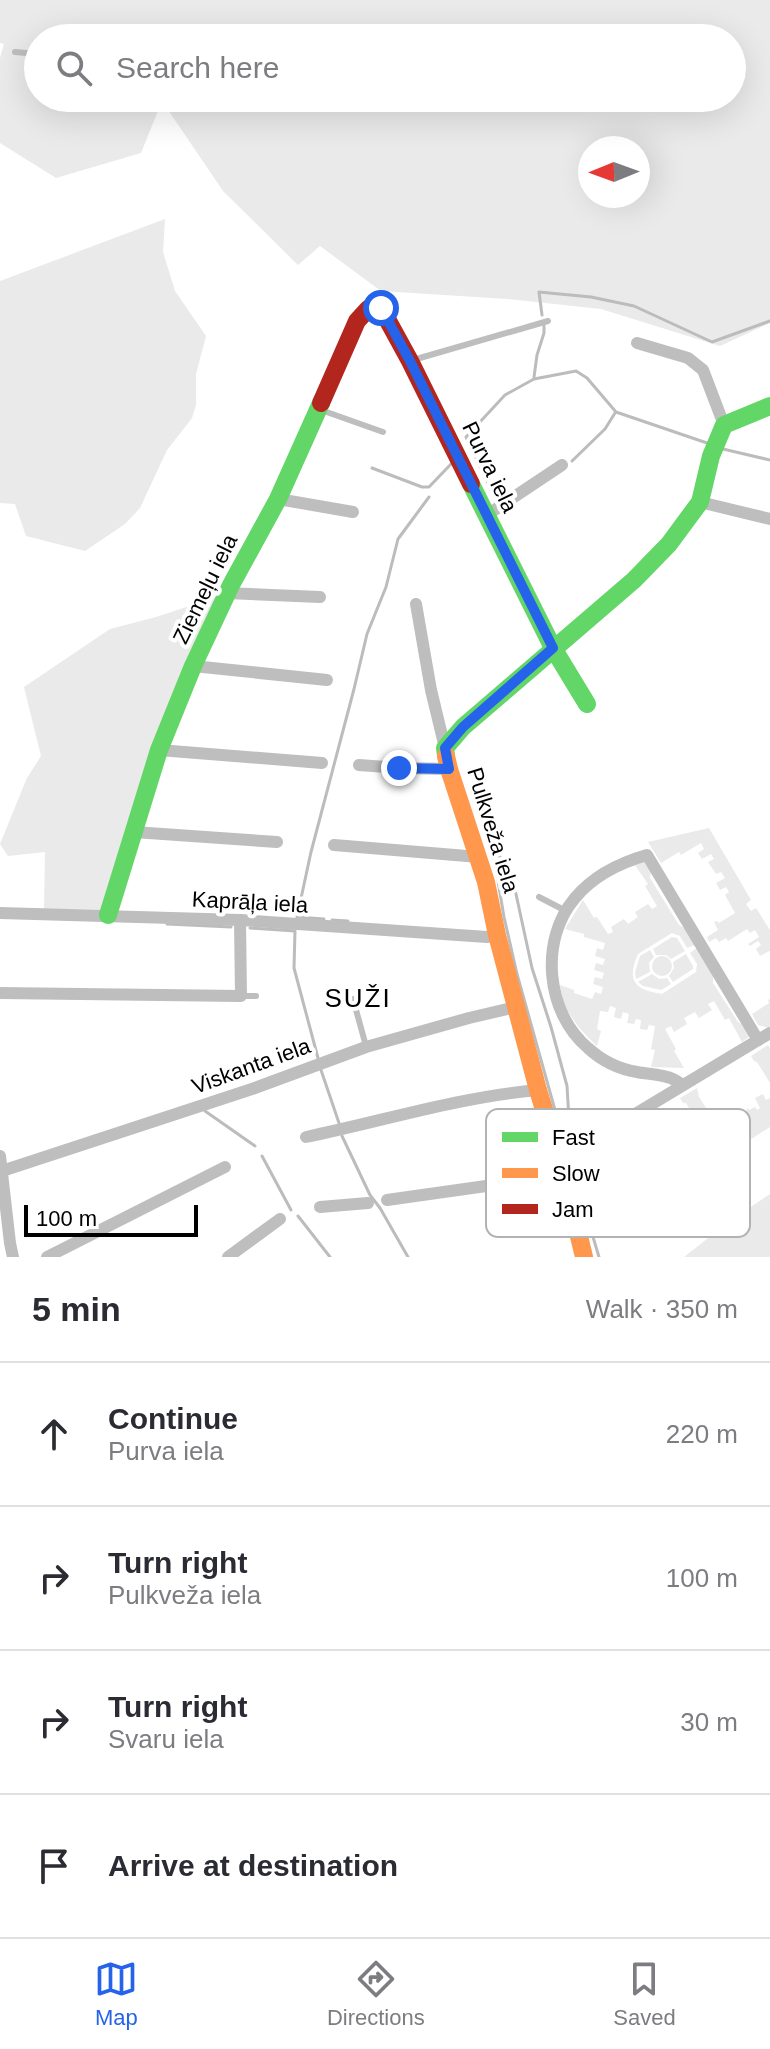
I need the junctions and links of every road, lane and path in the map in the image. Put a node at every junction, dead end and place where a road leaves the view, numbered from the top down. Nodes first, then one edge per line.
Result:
1 (15, 52) dead end
2 (24, 53) edge
3 (381, 308) joint
4 (548, 321) dead end
5 (637, 343) dead end
6 (410, 361) junction
7 (770, 406) edge
8 (317, 409) junction
9 (724, 425) junction
10 (383, 432) dead end
11 (562, 465) dead end
12 (278, 499) junction
13 (700, 502) junction
14 (353, 512) dead end
15 (487, 515) junction
16 (770, 519) edge
17 (227, 593) junction
18 (320, 597) dead end
19 (416, 604) dead end
20 (553, 648) junction
21 (193, 666) junction
22 (327, 680) dead end
23 (587, 704) dead end
24 (445, 748) junction
25 (159, 750) junction
26 (322, 763) dead end
27 (359, 765) dead end
28 (449, 769) junction
29 (134, 832) junction
30 (277, 842) dead end
31 (334, 845) dead end
32 (479, 857) junction
33 (539, 897) dead end
34 (566, 911) junction
35 (0, 913) edge
36 (108, 915) junction
37 (240, 920) junction
38 (497, 935) junction
39 (0, 993) edge
40 (241, 996) junction
41 (256, 996) dead end
42 (353, 999) dead end
43 (516, 1007) junction
44 (764, 1036) edge
45 (366, 1047) junction
46 (683, 1085) junction
47 (538, 1090) junction
48 (544, 1109) edge
49 (648, 1109) edge
50 (306, 1137) dead end
51 (0, 1156) edge
52 (225, 1167) dead end
53 (2, 1171) junction
54 (486, 1182) edge
55 (387, 1200) dead end
56 (368, 1203) dead end
57 (320, 1207) dead end
58 (280, 1219) dead end
59 (579, 1237) edge
60 (13, 1257) edge
61 (47, 1257) edge
62 (228, 1257) edge
63 (584, 1257) edge

1 - 2 lane
3 - 6 street, Purva iela
3 - 8 street, Ziemeļu iela
4 - 6 lane
5 - 9 street
6 - 15 street, Purva iela
7 - 9 street
8 - 10 lane
8 - 12 street, Ziemeļu iela
9 - 13 street, Pulkveža iela
11 - 15 street
12 - 14 street
12 - 17 street, Ziemeļu iela
13 - 16 street
13 - 20 street, Pulkveža iela
15 - 20 street, Purva iela
17 - 18 street
17 - 21 street, Ziemeļu iela
19 - 24 street
20 - 23 street, Purva iela
20 - 24 street, Pulkveža iela
21 - 22 street
21 - 25 street, Ziemeļu iela
24 - 28 street, Pulkveža iela
25 - 26 street
25 - 29 street, Ziemeļu iela
27 - 28 street
28 - 32 street, Pulkveža iela
29 - 30 street
29 - 36 street, Ziemeļu iela
31 - 32 street
32 - 38 street, Pulkveža iela
33 - 34 lane
34 - 44 street
34 - 46 street
35 - 36 street, Kaprāļa iela
36 - 37 street, Kaprāļa iela
37 - 38 street, Kaprāļa iela
37 - 40 street
38 - 43 street, Pulkveža iela
39 - 40 street
40 - 41 lane
42 - 45 lane
43 - 45 street, Viskanta iela
43 - 47 street, Pulkveža iela
44 - 46 street
45 - 53 street, Viskanta iela
46 - 49 street
47 - 48 street, Pulkveža iela
47 - 50 street
51 - 53 street
52 - 61 street
53 - 60 street
54 - 55 street
56 - 57 street
58 - 62 street
59 - 63 street, Pulkveža iela

